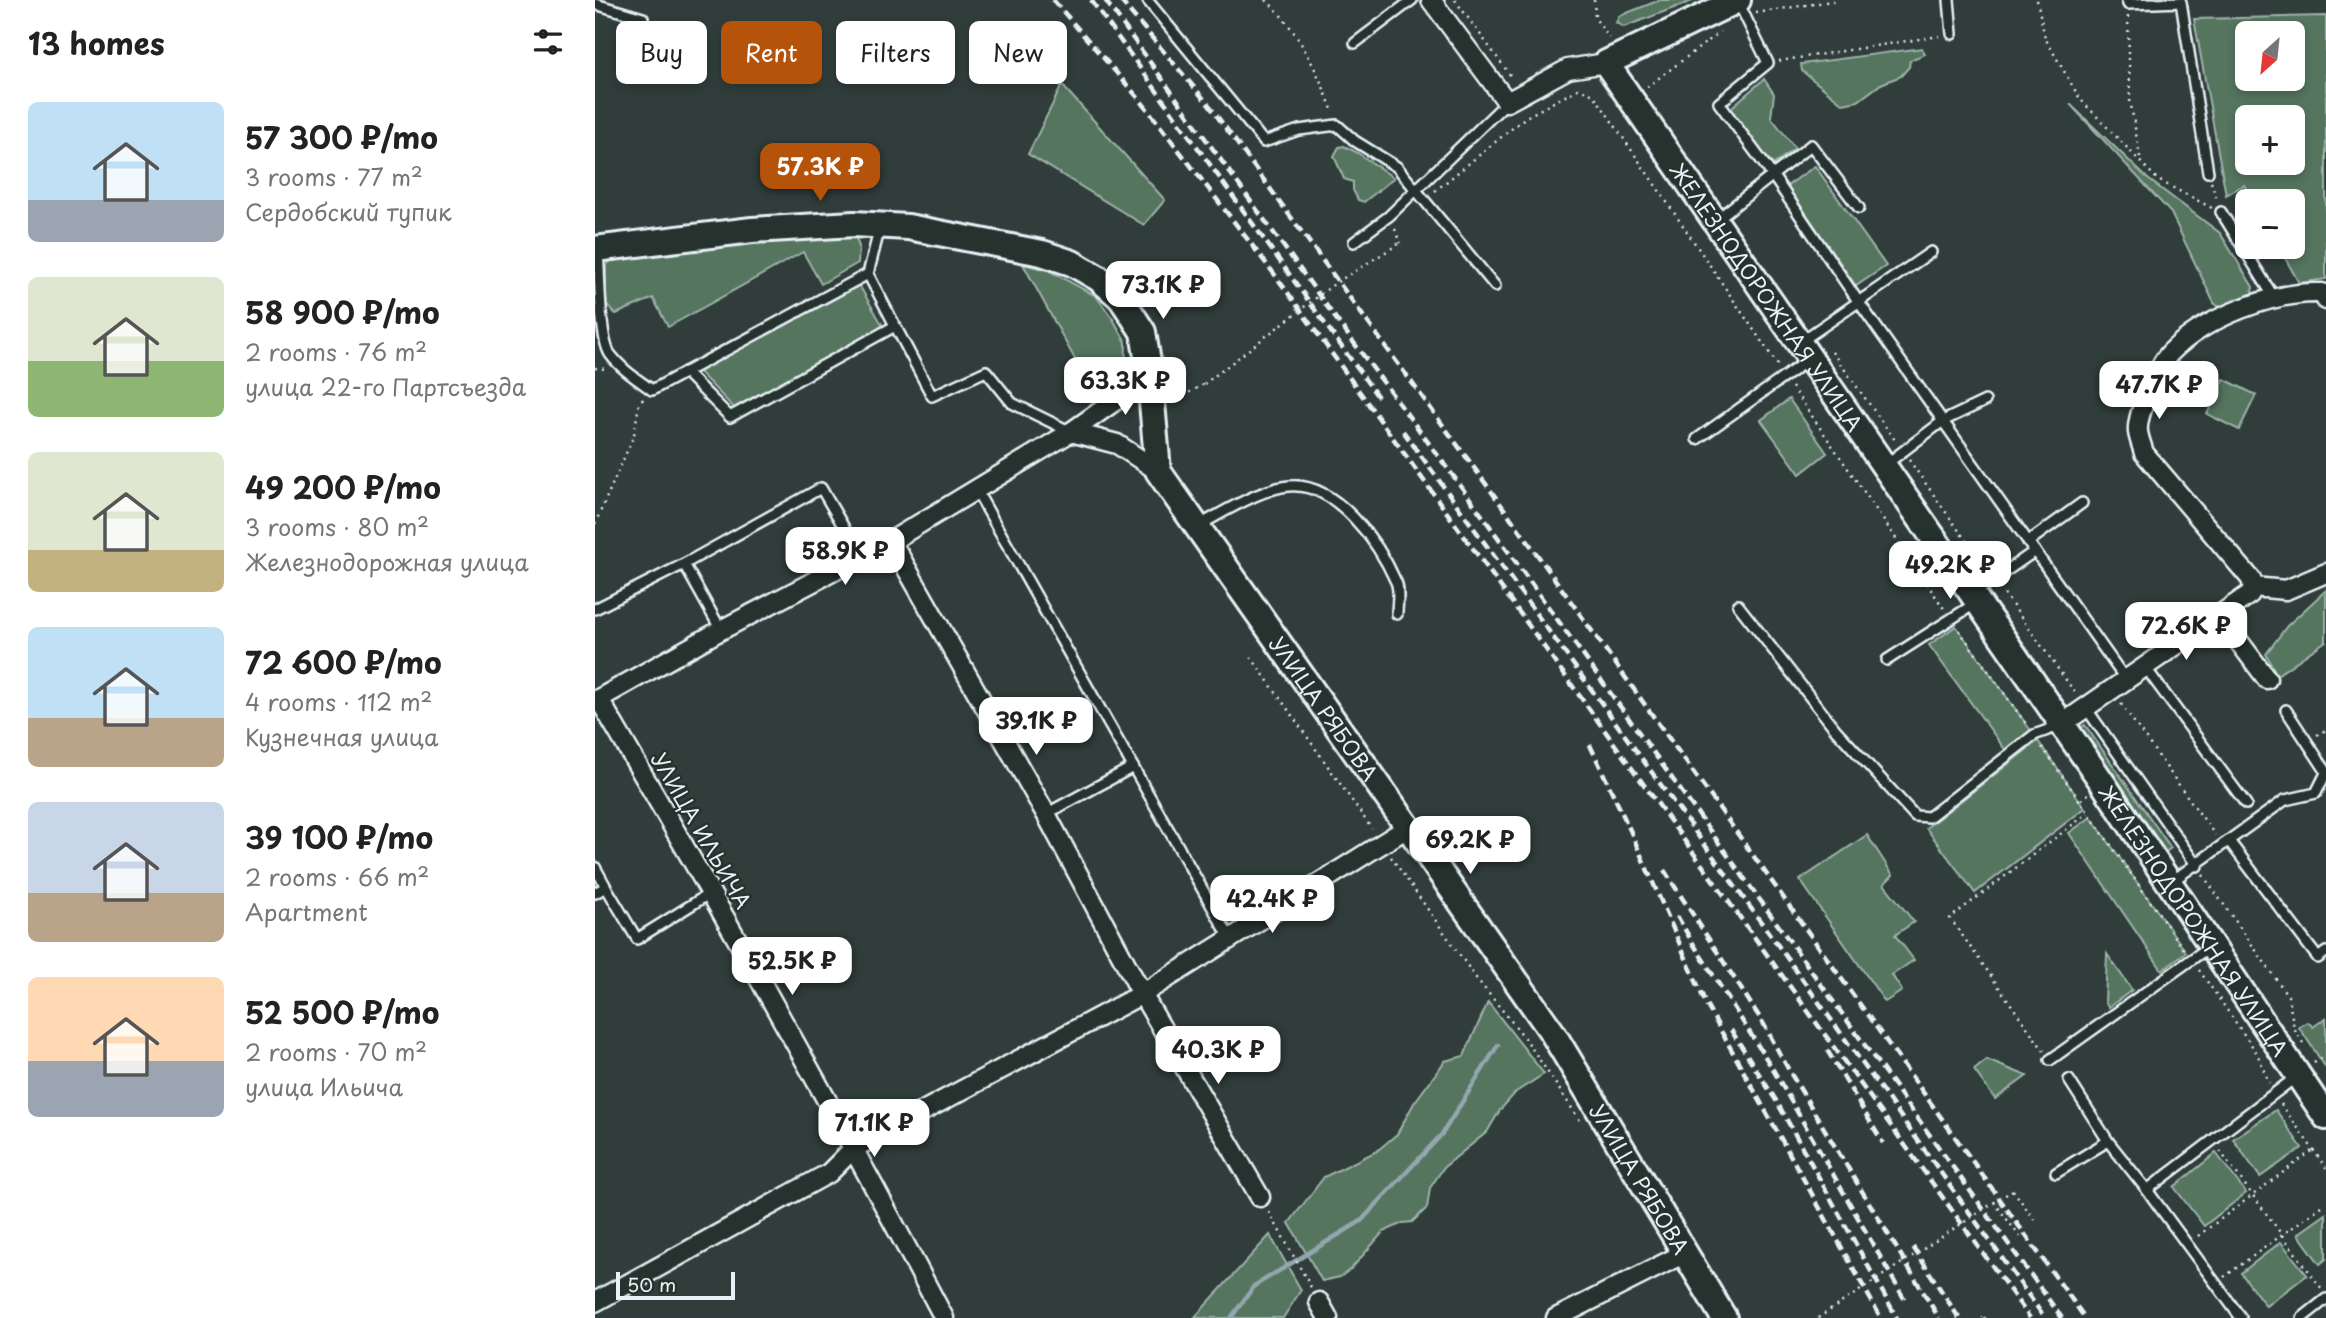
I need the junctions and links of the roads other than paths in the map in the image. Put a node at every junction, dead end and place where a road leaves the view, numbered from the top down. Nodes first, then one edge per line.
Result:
1 (1412, 0) edge
2 (1431, 0) edge
3 (1949, 0) edge
4 (1148, 1) edge
5 (2127, 2) edge
6 (595, 4) edge
7 (1740, 5) edge
8 (643, 18) dead end
9 (1952, 34) road end
10 (1355, 43) dead end
11 (1613, 59) junction
12 (1507, 102) junction
13 (2208, 172) road end
14 (1773, 176) junction
15 (1417, 189) junction
16 (1859, 208) dead end
17 (2221, 212) road end
18 (1715, 221) junction
19 (880, 226) junction
20 (1354, 242) dead end
21 (597, 248) edge
22 (1931, 252) dead end
23 (868, 274) junction
24 (1496, 286) dead end
25 (2275, 299) junction
26 (2326, 300) edge
27 (1858, 301) junction
28 (895, 326) junction
29 (1808, 344) junction
30 (1149, 368) junction
31 (685, 372) junction
32 (1985, 401) dead end
33 (1943, 421) junction
34 (1071, 432) junction
35 (1697, 439) dead end
36 (1893, 459) junction
37 (1158, 471) junction
38 (975, 488) junction
39 (2082, 503) dead end
40 (1195, 527) junction
41 (891, 541) junction
42 (2028, 542) junction
43 (2035, 551) junction
44 (861, 557) junction
45 (684, 564) junction
46 (2326, 573) edge
47 (2253, 587) junction
48 (1975, 598) junction
49 (1738, 605) dead end
50 (595, 609) edge
51 (1397, 614) dead end
52 (2220, 615) junction
53 (721, 630) junction
54 (1887, 660) dead end
55 (2145, 667) junction
56 (2267, 679) dead end
57 (2126, 680) junction
58 (596, 696) edge
59 (2086, 708) junction
60 (2286, 710) dead end
61 (2062, 724) junction
62 (1133, 767) junction
63 (2326, 772) edge
64 (2246, 804) dead end
65 (1047, 814) junction
66 (1408, 828) junction
67 (2226, 844) junction
68 (2196, 866) junction
69 (595, 867) edge
70 (2169, 884) junction
71 (606, 887) junction
72 (712, 892) junction
73 (595, 893) edge
74 (1230, 939) junction
75 (2210, 946) junction
76 (2326, 952) edge
77 (1142, 994) junction
78 (2050, 1060) road end
79 (2310, 1070) junction
80 (2069, 1080) dead end
81 (2326, 1117) edge
82 (2108, 1141) junction
83 (855, 1148) junction
84 (2056, 1173) dead end
85 (2147, 1190) junction
86 (1260, 1197) road end
87 (1685, 1253) junction
88 (2326, 1297) edge
89 (595, 1302) edge
90 (944, 1318) edge
91 (1556, 1318) edge
92 (1724, 1318) edge
93 (2241, 1318) edge
94 (2302, 1318) edge

1 - 10 lane
2 - 12 street
3 - 9 lane
4 - 15 lane
5 - 13 lane
6 - 8 lane
7 - 11 street
7 - 14 lane
11 - 12 street
11 - 18 street, ЖЕЛЕЗНОДОРОЖНАЯ УЛИЦА
12 - 15 lane
14 - 16 lane
14 - 18 lane
14 - 27 lane
15 - 20 lane
15 - 24 lane
17 - 25 lane
18 - 29 street, ЖЕЛЕЗНОДОРОЖНАЯ УЛИЦА
19 - 21 street, УЛИЦА РЯБОВА
19 - 23 lane
19 - 30 street, УЛИЦА РЯБОВА
21 - 31 lane
22 - 27 lane
23 - 28 lane
23 - 31 lane
25 - 26 street
25 - 47 street
27 - 29 lane
27 - 33 lane
28 - 31 lane
28 - 34 lane
29 - 35 lane
29 - 36 street, ЖЕЛЕЗНОДОРОЖНАЯ УЛИЦА
30 - 34 street
30 - 37 street, УЛИЦА РЯБОВА
32 - 33 lane
33 - 36 lane
33 - 42 lane
34 - 37 street
34 - 38 street
36 - 48 street, ЖЕЛЕЗНОДОРОЖНАЯ УЛИЦА
37 - 40 street, УЛИЦА РЯБОВА
38 - 41 street
38 - 62 lane
39 - 42 lane
40 - 51 lane
40 - 66 street, УЛИЦА РЯБОВА
41 - 44 street
41 - 65 street
42 - 43 lane
43 - 48 lane
43 - 57 lane
44 - 45 lane
44 - 53 street
45 - 50 lane
45 - 53 lane
46 - 47 street
47 - 52 street
48 - 54 lane
48 - 61 street, ЖЕЛЕЗНОДОРОЖНАЯ УЛИЦА
49 - 61 lane
52 - 55 street
52 - 56 street
53 - 58 street
55 - 57 street
55 - 64 lane
57 - 59 street
58 - 72 street, УЛИЦА ИЛЬИЧА
59 - 61 street
59 - 68 lane
60 - 63 lane
61 - 70 street, ЖЕЛЕЗНОДОРОЖНАЯ УЛИЦА
62 - 65 lane
62 - 74 lane
63 - 67 lane
65 - 77 street
66 - 74 street
66 - 87 street, УЛИЦА РЯБОВА
67 - 68 lane
67 - 76 lane
68 - 70 lane
69 - 71 lane
70 - 75 street, ЖЕЛЕЗНОДОРОЖНАЯ УЛИЦА
71 - 72 lane
71 - 73 lane
72 - 83 street, УЛИЦА ИЛЬИЧА
74 - 77 street
75 - 78 lane
75 - 79 street, ЖЕЛЕЗНОДОРОЖНАЯ УЛИЦА
77 - 83 street
77 - 86 street
79 - 81 street, ЖЕЛЕЗНОДОРОЖНАЯ УЛИЦА
79 - 85 lane
80 - 82 lane
82 - 84 lane
82 - 85 lane
83 - 89 street
83 - 90 street, УЛИЦА ИЛЬИЧА
85 - 93 lane
87 - 91 street
87 - 92 street, УЛИЦА РЯБОВА
88 - 94 lane

